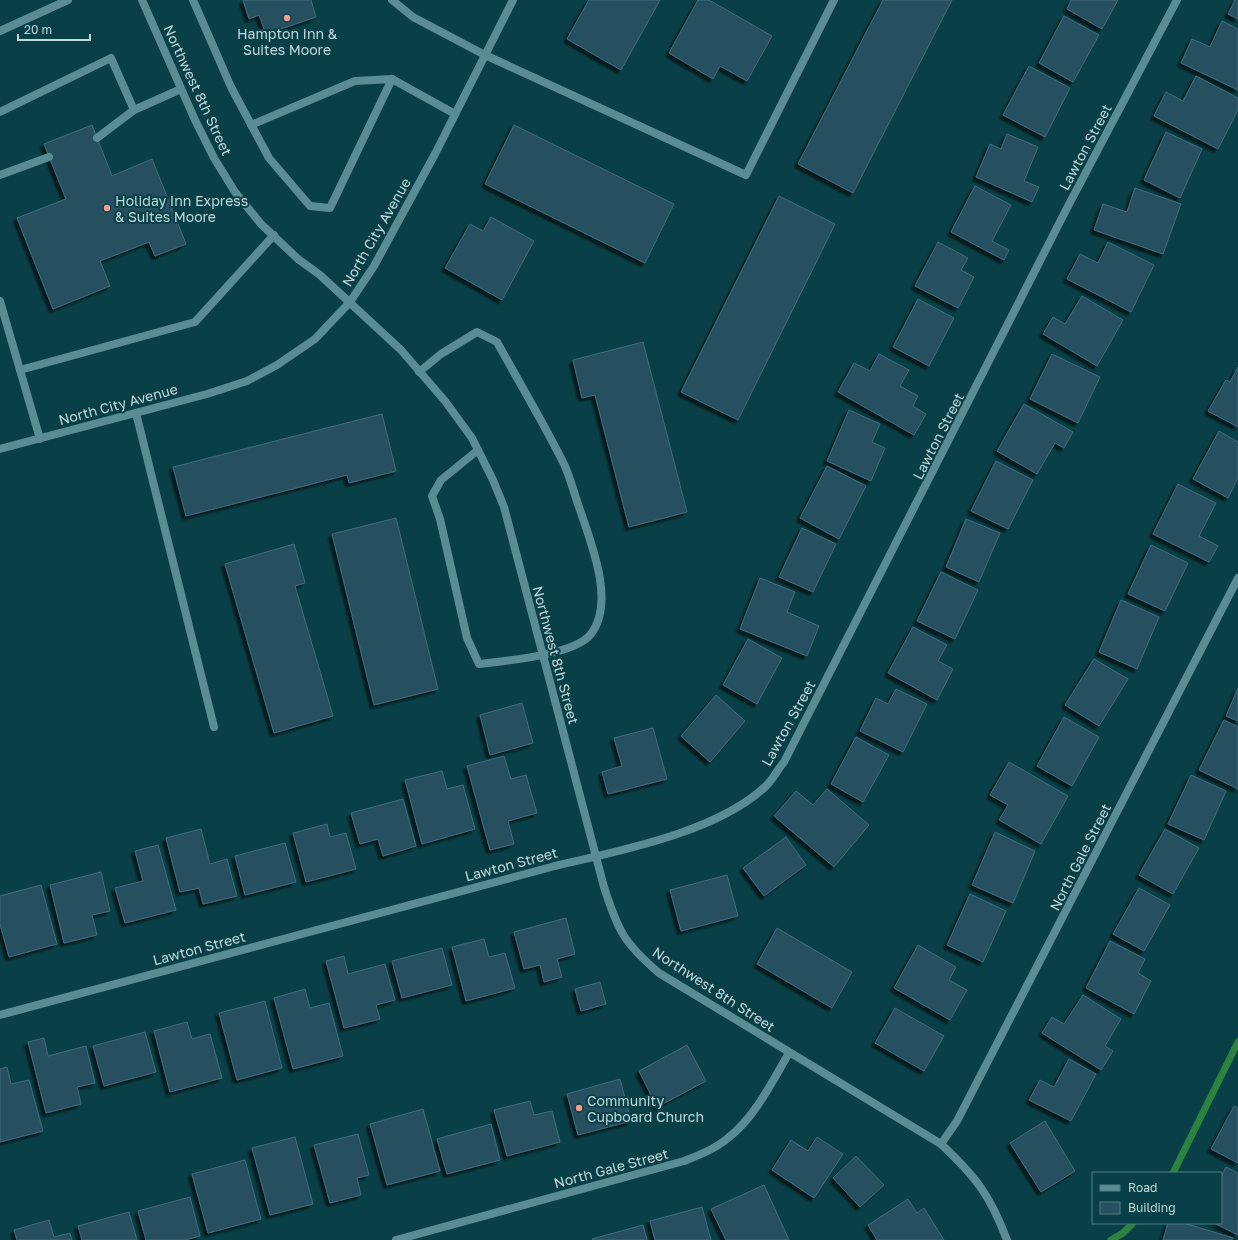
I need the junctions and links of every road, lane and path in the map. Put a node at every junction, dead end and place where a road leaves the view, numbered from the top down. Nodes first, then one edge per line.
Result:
1 (68, 0) edge
2 (142, 0) edge
3 (192, 0) edge
4 (392, 0) edge
5 (513, 0) edge
6 (834, 0) edge
7 (1177, 0) edge
8 (0, 31) edge
9 (485, 55) junction
10 (392, 78) junction
11 (181, 89) junction
12 (134, 110) junction
13 (0, 112) edge
14 (455, 114) junction
15 (251, 125) junction
16 (97, 138) dead end
17 (49, 157) dead end
18 (0, 175) edge
19 (274, 235) junction
20 (0, 301) edge
21 (350, 302) junction
22 (20, 370) junction
23 (419, 372) junction
24 (136, 412) junction
25 (40, 439) junction
26 (0, 449) edge
27 (478, 450) junction
28 (1238, 578) edge
29 (542, 656) junction
30 (214, 727) dead end
31 (596, 856) junction
32 (0, 1015) edge
33 (789, 1053) junction
34 (941, 1144) junction
35 (396, 1240) edge
36 (1007, 1240) edge

1 - 8 street
2 - 11 street, Northwest 8th Street
3 - 15 street
4 - 9 street
5 - 9 street, North City Avenue
6 - 9 street
7 - 31 street, Lawton Street
9 - 14 street, North City Avenue
10 - 14 street
10 - 15 street
10 - 15 street
11 - 12 street
11 - 19 street, Northwest 8th Street
12 - 13 street
12 - 16 street
14 - 21 street, North City Avenue
17 - 18 street
19 - 21 street, Northwest 8th Street
19 - 22 street
20 - 22 street
21 - 23 street, Northwest 8th Street
21 - 24 street, North City Avenue
22 - 25 street
23 - 27 street, Northwest 8th Street
23 - 29 street
24 - 25 street, North City Avenue
24 - 30 street
25 - 26 street, North City Avenue
27 - 29 street, Northwest 8th Street
27 - 29 street
28 - 34 street, North Gale Street
29 - 31 street, Northwest 8th Street
31 - 32 street, Lawton Street
31 - 33 street, Northwest 8th Street
33 - 34 street, Northwest 8th Street
33 - 35 street, North Gale Street
34 - 36 street, Northwest 8th Street

